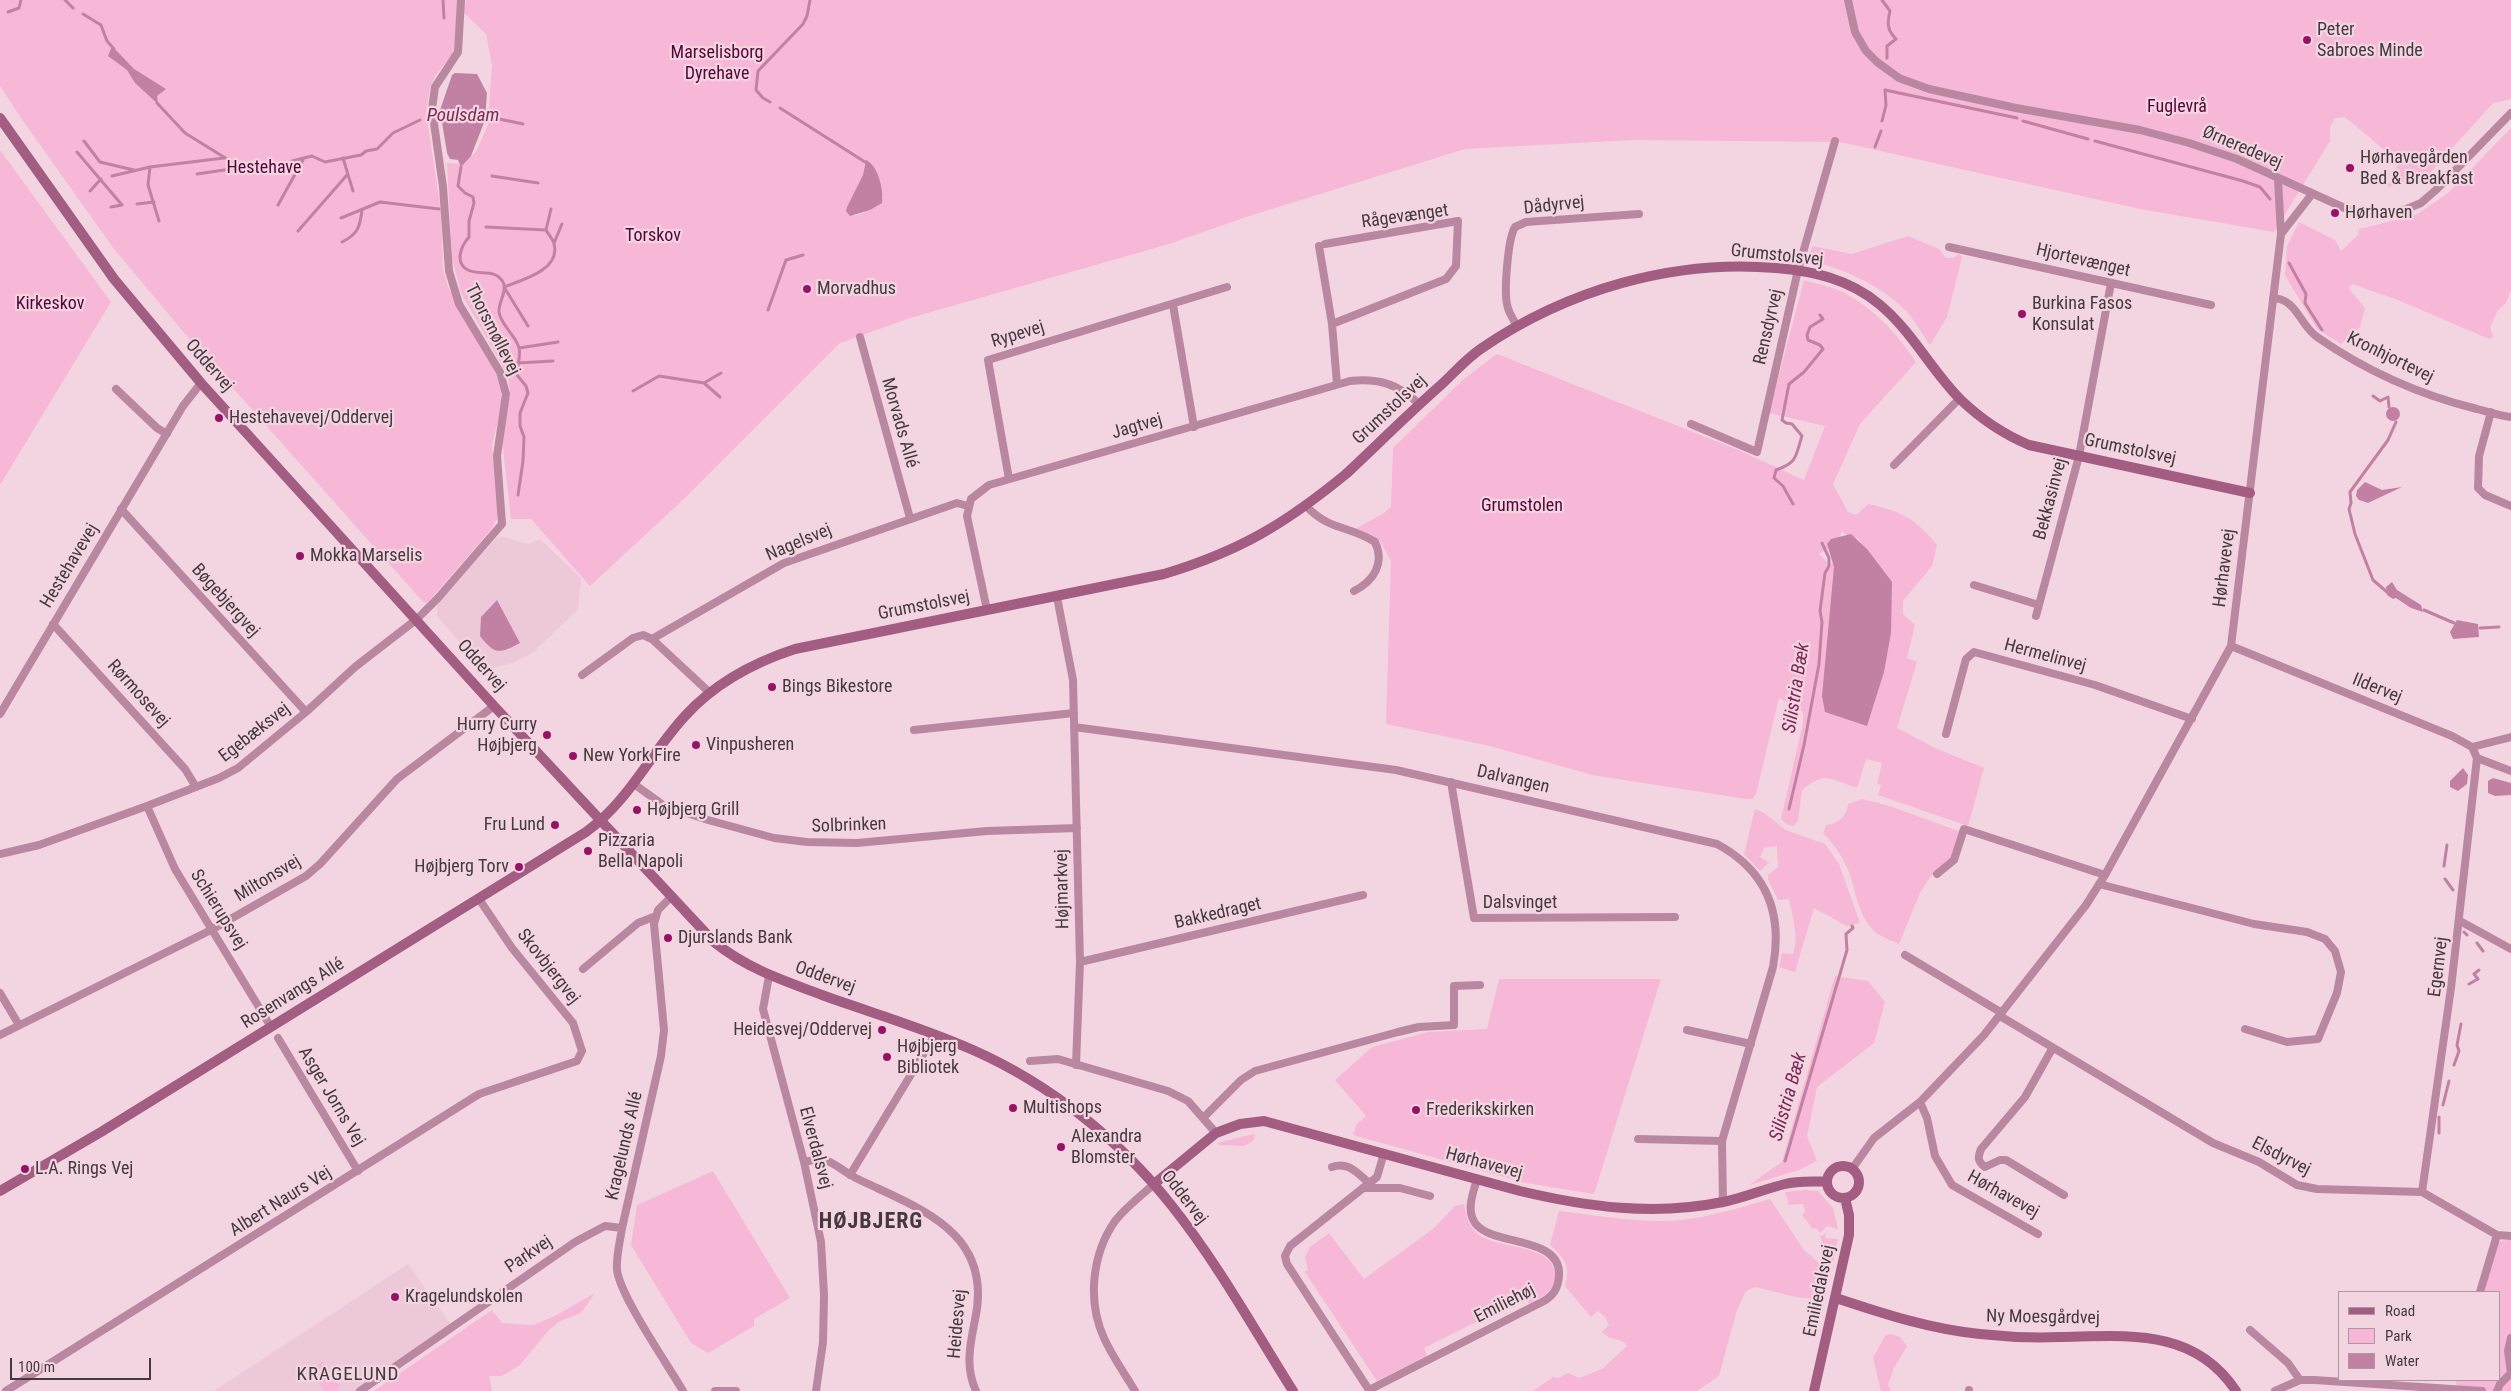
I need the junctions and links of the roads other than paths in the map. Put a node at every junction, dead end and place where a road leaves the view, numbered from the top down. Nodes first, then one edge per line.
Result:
1 (461, 0) edge
2 (1848, 0) edge
3 (2511, 113) edge
4 (0, 118) edge
5 (1835, 140) dead end
6 (2278, 180) junction
7 (2312, 194) junction
8 (1639, 214) dead end
9 (2281, 234) junction
10 (1949, 247) dead end
11 (1798, 270) junction
12 (2111, 283) junction
13 (1227, 287) dead end
14 (2273, 298) junction
15 (1173, 305) junction
16 (2211, 305) dead end
17 (1332, 324) junction
18 (1517, 326) junction
19 (860, 337) dead end
20 (201, 383) junction
21 (1337, 384) junction
22 (116, 389) dead end
23 (1960, 398) junction
24 (1419, 404) junction
25 (2491, 412) junction
26 (2511, 417) edge
27 (1691, 424) dead end
28 (1194, 427) junction
29 (166, 434) junction
30 (2079, 456) junction
31 (1894, 465) dead end
32 (1010, 479) junction
33 (2250, 493) junction
34 (968, 506) junction
35 (1306, 506) junction
36 (2511, 506) edge
37 (121, 509) junction
38 (910, 518) junction
39 (1974, 585) dead end
40 (1354, 591) dead end
41 (1058, 597) junction
42 (2039, 605) junction
43 (986, 610) junction
44 (2036, 616) dead end
45 (416, 619) junction
46 (53, 624) junction
47 (652, 639) junction
48 (2231, 646) junction
49 (582, 675) dead end
50 (709, 692) junction
51 (494, 706) junction
52 (306, 712) junction
53 (1074, 713) junction
54 (0, 714) edge
55 (2192, 719) junction
56 (1074, 727) junction
57 (914, 730) dead end
58 (1946, 734) dead end
59 (2511, 737) edge
60 (2472, 747) junction
61 (2477, 758) junction
62 (2511, 771) edge
63 (1451, 782) junction
64 (634, 784) junction
65 (196, 787) junction
66 (147, 806) junction
67 (601, 821) junction
68 (1077, 828) junction
69 (0, 854) edge
70 (1937, 874) dead end
71 (2105, 876) junction
72 (2100, 884) junction
73 (1363, 895) dead end
74 (479, 898) junction
75 (671, 898) junction
76 (656, 916) junction
77 (1675, 918) dead end
78 (2460, 921) junction
79 (213, 929) junction
80 (2511, 949) edge
81 (1905, 954) dead end
82 (1080, 962) junction
83 (583, 969) dead end
84 (770, 976) junction
85 (1480, 985) dead end
86 (0, 993) edge
87 (2001, 1015) junction
88 (19, 1025) junction
89 (271, 1027) junction
90 (2245, 1029) dead end
91 (1687, 1030) dead end
92 (0, 1035) edge
93 (936, 1035) junction
94 (278, 1038) dead end
95 (1750, 1044) junction
96 (2052, 1049) junction
97 (579, 1058) joint
98 (1030, 1061) dead end
99 (1076, 1065) junction
100 (1920, 1102) junction
101 (1204, 1117) junction
102 (1216, 1133) junction
103 (1638, 1139) dead end
104 (1722, 1141) junction
105 (1384, 1153) junction
106 (804, 1162) junction
107 (1332, 1167) dead end
108 (1852, 1169) junction
109 (358, 1171) junction
110 (850, 1175) junction
111 (1477, 1179) junction
112 (1827, 1181) junction
113 (1154, 1184) junction
114 (1366, 1186) junction
115 (0, 1191) edge
116 (2422, 1192) junction
117 (2064, 1195) dead end
118 (1430, 1196) dead end
119 (1845, 1198) junction
120 (1723, 1202) junction
121 (622, 1228) junction
122 (2038, 1234) dead end
123 (2497, 1235) junction
124 (2511, 1236) edge
125 (2480, 1291) edge
126 (1836, 1298) junction
127 (2250, 1330) dead end
128 (2511, 1338) edge
129 (2300, 1380) junction
130 (2449, 1386) edge
131 (1370, 1390) edge
132 (6, 1391) edge
133 (360, 1391) edge
134 (683, 1391) edge
135 (715, 1391) edge
136 (736, 1391) edge
137 (816, 1391) edge
138 (976, 1391) edge
139 (1135, 1391) edge
140 (1293, 1391) edge
141 (1814, 1391) edge
142 (2236, 1391) edge
143 (2274, 1391) edge
144 (2482, 1391) edge
145 (2497, 1391) edge

1 - 45 street, Thorsmøllevej
2 - 6 street, Ørneredevej
3 - 7 street, Ørneredevej
4 - 20 street, Oddervej
5 - 11 street, Rensdyrvej
6 - 7 street, Ørneredevej
6 - 9 street, Hørhavevej
7 - 9 street
8 - 18 street, Dådyrvej
9 - 14 street, Hørhavevej
10 - 12 street, Hjortevænget
11 - 18 street, Grumstolsvej
11 - 23 street, Grumstolsvej
11 - 27 street, Rensdyrvej
12 - 16 street, Hjortevænget
12 - 30 street, Bekkasinvej
13 - 15 street, Rypevej
14 - 25 street, Kronhjortevej
14 - 33 street, Hørhavevej
15 - 28 street
15 - 32 street, Rypevej
17 - 17 street, Rågevænget
17 - 21 street, Rågevænget
18 - 24 street, Grumstolsvej
19 - 38 street, Morvads Allé
20 - 29 street, Hestehavevej
20 - 45 street, Oddervej
21 - 24 street, Jagtvej
21 - 28 street, Jagtvej
22 - 29 street
23 - 30 street, Grumstolsvej
23 - 31 street
24 - 35 street, Grumstolsvej
25 - 26 street, Kronhjortevej
25 - 36 street
28 - 32 street, Jagtvej
29 - 37 street, Hestehavevej
30 - 33 street, Grumstolsvej
30 - 42 street, Bekkasinvej
32 - 34 street, Jagtvej
33 - 48 street, Hørhavevej
34 - 38 street, Nagelsvej
34 - 43 street
35 - 40 street
35 - 41 street, Grumstolsvej
37 - 46 street, Hestehavevej
37 - 52 street, Bøgebjergvej
38 - 47 street, Nagelsvej
39 - 42 street
41 - 43 street, Grumstolsvej
41 - 53 street, Højmarkvej
42 - 44 street, Bekkasinvej
43 - 50 street, Grumstolsvej
45 - 51 street, Oddervej
45 - 52 street, Egebæksvej
46 - 54 street, Hestehavevej
46 - 65 street, Rørmosevej
47 - 49 street, Nagelsvej
47 - 50 street
48 - 55 street, Hørhavevej
48 - 60 street, Ildervej
50 - 64 street, Grumstolsvej
51 - 67 street, Oddervej
51 - 79 street, Miltonsvej
52 - 65 street, Egebæksvej
53 - 56 street, Højmarkvej
53 - 57 street
55 - 58 street, Hermelinvej
55 - 71 street, Hørhavevej
56 - 63 street, Dalvangen
56 - 68 street, Højmarkvej
59 - 60 street
60 - 61 street
61 - 62 street
61 - 78 street, Egernvej
63 - 77 street, Dalsvinget
63 - 95 street, Dalvangen
64 - 67 street, Grumstolsvej
64 - 68 street, Solbrinken
65 - 66 street, Egebæksvej
66 - 69 street, Egebæksvej
66 - 79 street, Schierupsvej
67 - 74 street, Rosenvangs Allé
67 - 75 street, Oddervej
68 - 82 street, Højmarkvej
70 - 71 street
71 - 72 street, Hørhavevej
72 - 87 street, Hørhavevej
72 - 90 street
73 - 82 street, Bakkedraget
74 - 89 street, Rosenvangs Allé
74 - 97 street, Skovbjergvej
75 - 76 street
75 - 84 street, Oddervej
76 - 83 street
76 - 121 street, Kragelunds Allé
78 - 80 street
78 - 116 street, Egernvej
79 - 88 street, Miltonsvej
79 - 89 street, Schierupsvej
81 - 87 street
82 - 99 street, Højmarkvej
84 - 93 street, Oddervej
84 - 106 street, Elverdalsvej
85 - 101 street
86 - 88 street
87 - 96 street, Elsdyrvej
87 - 100 street, Hørhavevej
88 - 92 street, Miltonsvej
89 - 115 street, Rosenvangs Allé
91 - 95 street
93 - 110 street
93 - 113 street, Oddervej
94 - 109 street, Asger Jorns Vej
95 - 104 street, Dalvangen
96 - 116 street, Elsdyrvej
96 - 117 street
97 - 109 street, Albert Naurs Vej
98 - 99 street
99 - 101 street
100 - 108 street, Hørhavevej
100 - 122 street, Hørhavevej
101 - 102 street
102 - 105 street, Hørhavevej
102 - 113 street, Hørhavevej
103 - 104 street
104 - 120 street, Dalvangen
105 - 111 street, Hørhavevej
105 - 114 street, Emiliehøj
106 - 110 street, Heidesvej
106 - 137 street, Elverdalsvej
107 - 114 street
108 - 112 street
108 - 119 street
109 - 132 street, Albert Naurs Vej
110 - 138 street, Heidesvej
111 - 120 street, Hørhavevej
111 - 131 street, Emiliehøj
112 - 119 street
112 - 120 street, Hørhavevej
113 - 139 street
113 - 140 street, Oddervej
114 - 118 street
114 - 131 street, Emiliehøj
116 - 123 street, Elsdyrvej
119 - 126 street, Emiliedalsvej
121 - 133 street, Parkvej
121 - 134 street, Kragelunds Allé
123 - 124 street, Elsdyrvej
123 - 125 street
126 - 141 street, Emiliedalsvej
126 - 142 street, Ny Moesgårdvej
127 - 129 street
128 - 145 street
129 - 130 street
129 - 143 street
130 - 144 street
135 - 136 street

